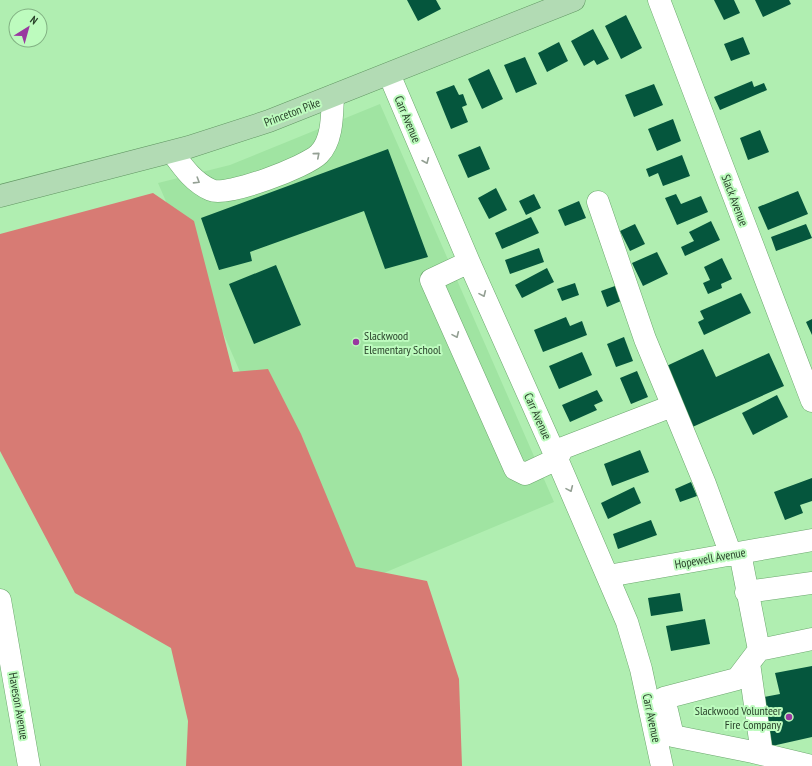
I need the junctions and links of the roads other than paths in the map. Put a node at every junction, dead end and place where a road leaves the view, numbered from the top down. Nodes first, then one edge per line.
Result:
1 (574, 0) edge
2 (659, 0) edge
3 (389, 74) junction
4 (333, 96) junction
5 (172, 152) junction
6 (0, 196) edge
7 (598, 202) dead end
8 (469, 262) junction
9 (812, 401) edge
10 (672, 406) junction
11 (557, 459) junction
12 (812, 540) edge
13 (735, 554) junction
14 (608, 576) junction
15 (812, 583) edge
16 (746, 592) junction
17 (0, 600) edge
18 (812, 639) edge
19 (754, 656) junction
20 (656, 700) junction
21 (762, 754) junction
22 (29, 766) edge
23 (662, 766) edge
24 (812, 766) edge

1 - 3 main road, Princeton Pike
2 - 9 street, Slack Avenue
3 - 4 main road, Princeton Pike
3 -> 8 street, Carr Avenue
4 - 5 main road, Princeton Pike
5 -> 4 street
5 - 6 main road, Princeton Pike
7 - 10 street
8 -> 11 street, Carr Avenue
8 -> 11 street
10 - 11 street
10 - 13 street
11 -> 14 street, Carr Avenue
12 - 13 street, Hopewell Avenue
13 - 14 street, Hopewell Avenue
13 - 16 street
14 - 20 street, Carr Avenue
15 - 16 street
16 - 19 street
17 - 22 street, Haveson Avenue
18 - 19 street
19 - 20 street
19 - 21 street
20 - 21 street
20 - 23 street, Carr Avenue
21 - 24 street

